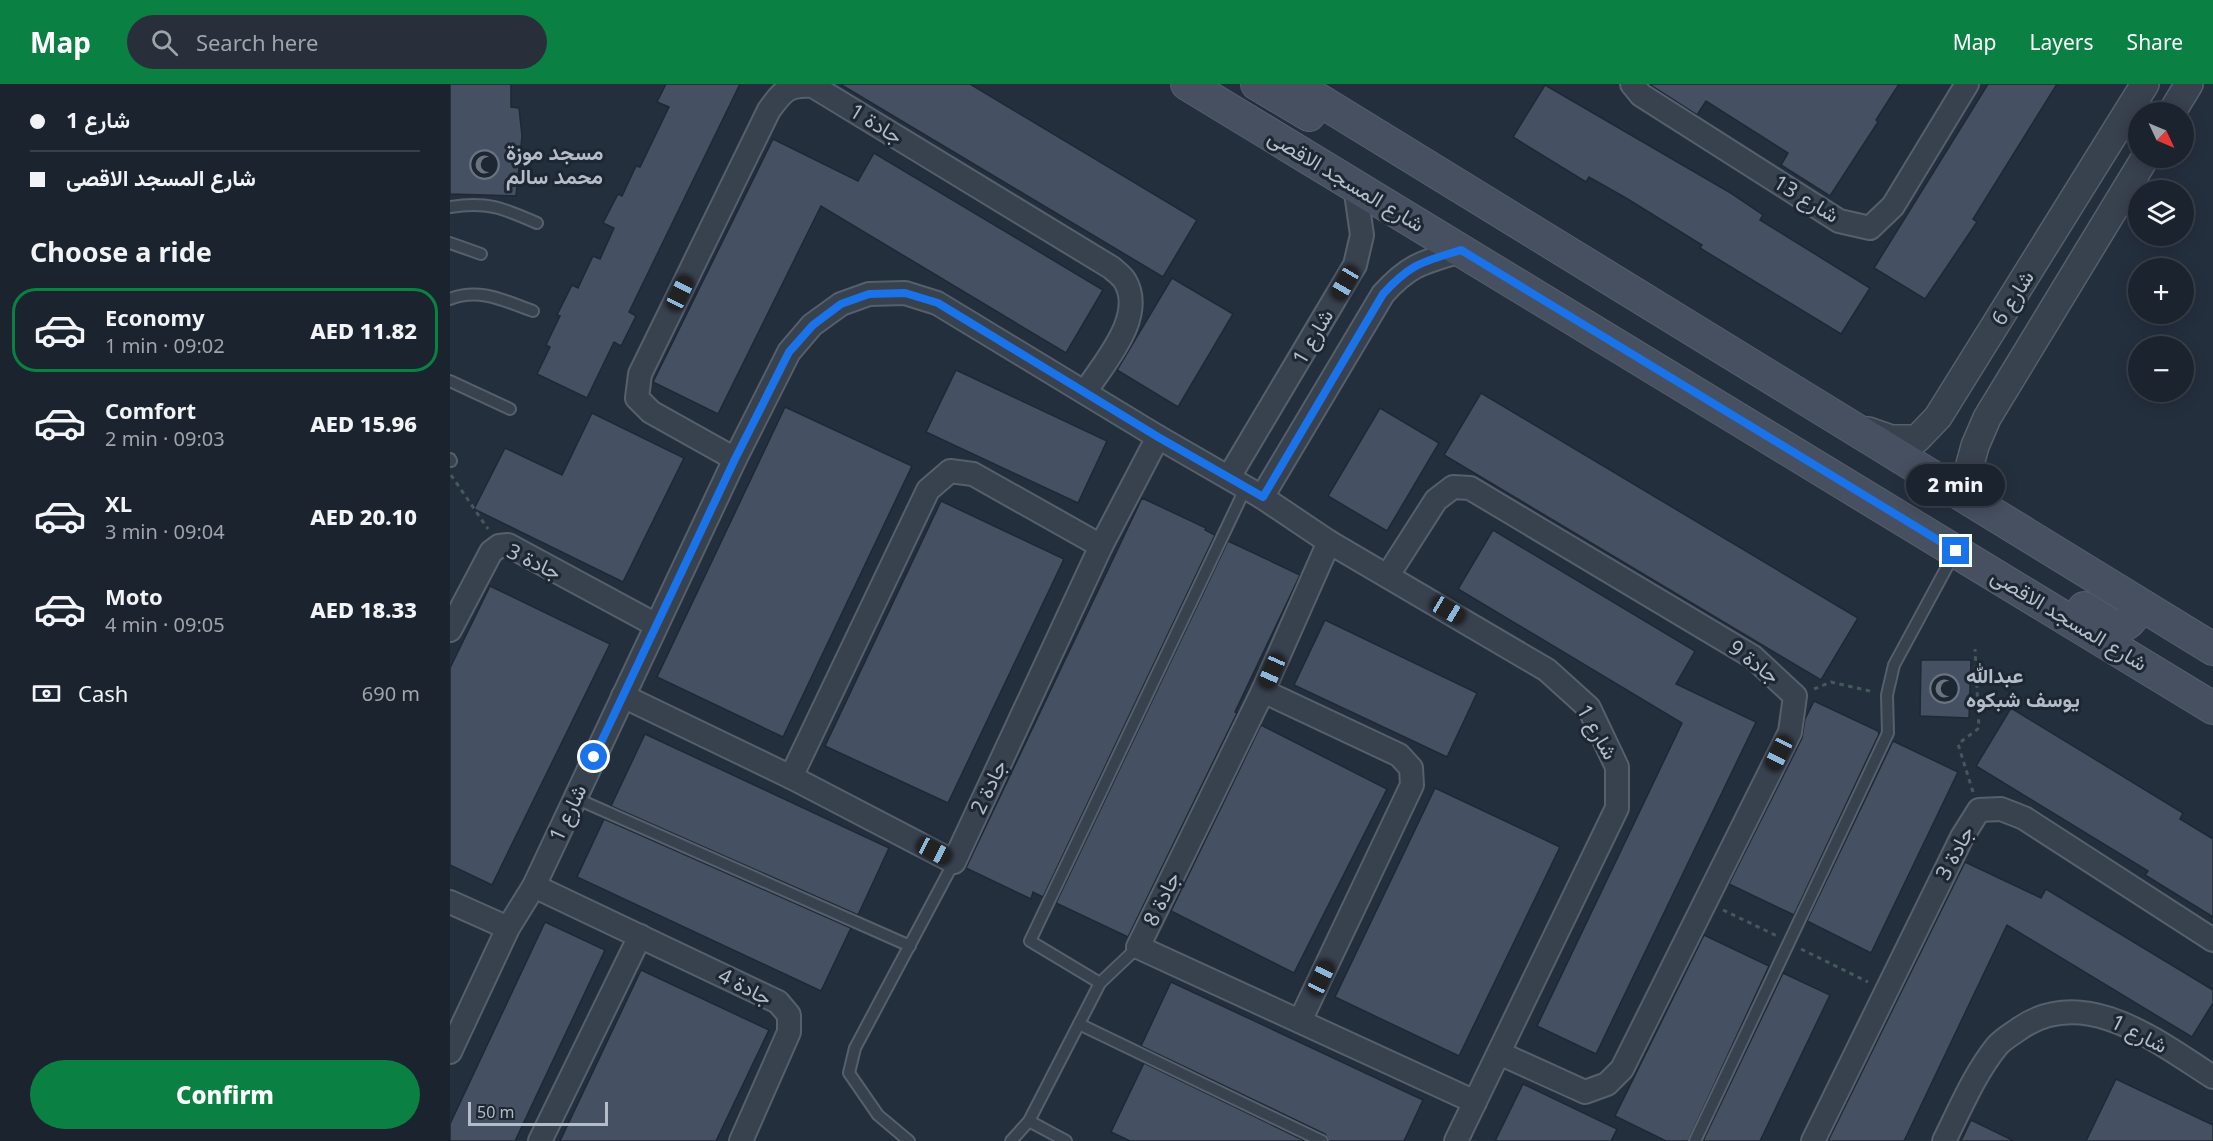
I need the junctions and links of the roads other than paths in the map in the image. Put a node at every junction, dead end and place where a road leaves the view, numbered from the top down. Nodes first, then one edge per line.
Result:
1 (1187, 84) edge
2 (1257, 84) edge
3 (1293, 84) edge
4 (1632, 84) edge
5 (1967, 84) edge
6 (2145, 84) edge
7 (2189, 84) edge
8 (2178, 102) edge
9 (1351, 122) junction
10 (2139, 168) edge
11 (1354, 186) junction
12 (450, 207) edge
13 (537, 223) dead end
14 (450, 243) edge
15 (1461, 250) junction
16 (481, 254) dead end
17 (450, 299) edge
18 (533, 310) dead end
19 (1971, 365) junction
20 (450, 381) edge
21 (2007, 385) junction
22 (1086, 391) junction
23 (510, 410) dead end
24 (1840, 421) junction
25 (1158, 437) junction
26 (735, 459) junction
27 (1246, 487) junction
28 (1962, 494) junction
29 (1329, 542) junction
30 (1101, 546) junction
31 (1965, 557) junction
32 (1388, 574) junction
33 (2136, 602) junction
34 (656, 625) junction
35 (450, 630) edge
36 (2213, 649) edge
37 (1263, 691) junction
38 (622, 696) junction
39 (2213, 708) edge
40 (791, 777) junction
41 (575, 798) junction
42 (954, 862) junction
43 (534, 886) junction
44 (450, 902) edge
45 (508, 928) junction
46 (640, 936) junction
47 (2213, 940) edge
48 (910, 946) junction
49 (1138, 947) junction
50 (1100, 983) junction
51 (1300, 1021) junction
52 (1079, 1024) junction
53 (450, 1052) edge
54 (1499, 1053) junction
55 (2213, 1077) edge
56 (1475, 1102) junction
57 (1029, 1121) junction
58 (540, 1141) edge
59 (741, 1141) edge
60 (909, 1141) edge
61 (1011, 1141) edge
62 (1066, 1141) edge
63 (1322, 1141) edge
64 (1456, 1141) edge
65 (1695, 1141) edge
66 (1813, 1141) edge
67 (1944, 1141) edge

1 - 11 main road, شارع المسجد الاقصى
2 - 9 main road
3 - 9 main road
4 - 5 street, شارع 13
6 - 19 street, شارع 6
7 - 8 street
9 - 24 main road
10 - 21 street, شارع 6
11 - 15 main road, شارع المسجد الاقصى
11 - 27 street, شارع 1
12 - 13 lane
14 - 16 lane
15 - 27 street, شارع 1
15 - 31 main road, شارع المسجد الاقصى
17 - 18 lane
19 - 21 street
19 - 24 street, شارع 6
20 - 23 lane
21 - 28 street, شارع 6
22 - 25 street, شارع 1
22 - 26 street, شارع 1
22 - 26 street, جادة 1
24 - 28 main road
25 - 27 street, شارع 1
25 - 30 street, جادة 2
26 - 34 street, شارع 1
27 - 29 street, شارع 1
27 - 50 lane
28 - 33 main road
29 - 32 street, شارع 1
29 - 37 street, جادة 8
30 - 40 street
30 - 42 street, جادة 2
31 - 33 main road
31 - 39 main road, شارع المسجد الاقصى
31 - 65 lane
32 - 54 street, شارع 1
32 - 54 street, جادة 9
33 - 36 main road
34 - 35 street, جادة 3
34 - 38 street, شارع 1
37 - 49 street, جادة 8
37 - 51 street
38 - 40 street
38 - 41 street, شارع 1
40 - 42 street
41 - 43 street, شارع 1
41 - 48 lane
42 - 48 lane
43 - 45 street, شارع 1
43 - 46 street, جادة 4
44 - 45 street
45 - 53 street, شارع 1
46 - 58 street
46 - 59 street, جادة 4
47 - 66 street, جادة 3
48 - 60 lane
49 - 50 lane
49 - 51 street, جادة 8
50 - 52 lane
51 - 56 street, جادة 8
52 - 57 lane
52 - 63 lane
54 - 56 street, شارع 1
55 - 67 street, شارع 1
56 - 64 street, شارع 1
57 - 61 lane
57 - 62 lane

